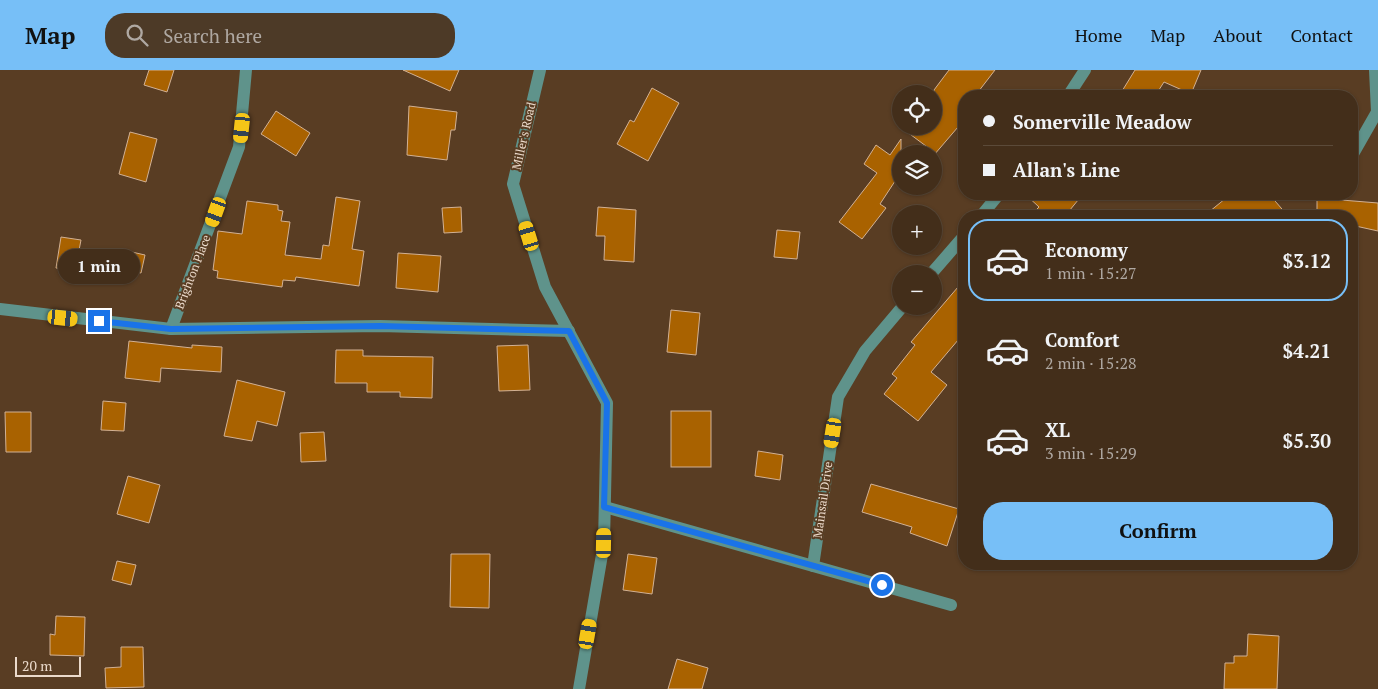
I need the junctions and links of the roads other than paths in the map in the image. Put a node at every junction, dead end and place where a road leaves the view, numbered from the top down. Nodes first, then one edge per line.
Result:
1 (246, 70) edge
2 (540, 70) edge
3 (1085, 70) edge
4 (1375, 70) edge
5 (1072, 90) edge
6 (1358, 145) edge
7 (994, 200) edge
8 (985, 210) edge
9 (958, 243) edge
10 (939, 265) edge
11 (0, 309) edge
12 (895, 315) edge
13 (171, 329) junction
14 (569, 331) junction
15 (604, 507) junction
16 (814, 566) junction
17 (951, 605) dead end
18 (578, 689) edge

1 - 13 street, Brighton Place
2 - 14 street, Miller's Road
3 - 5 street
4 - 6 street
7 - 8 street
9 - 10 street
11 - 13 street
12 - 16 street, Mainsail Drive
13 - 14 street
14 - 15 street, Miller's Road
15 - 16 street
15 - 18 street, Miller's Road
16 - 17 street

